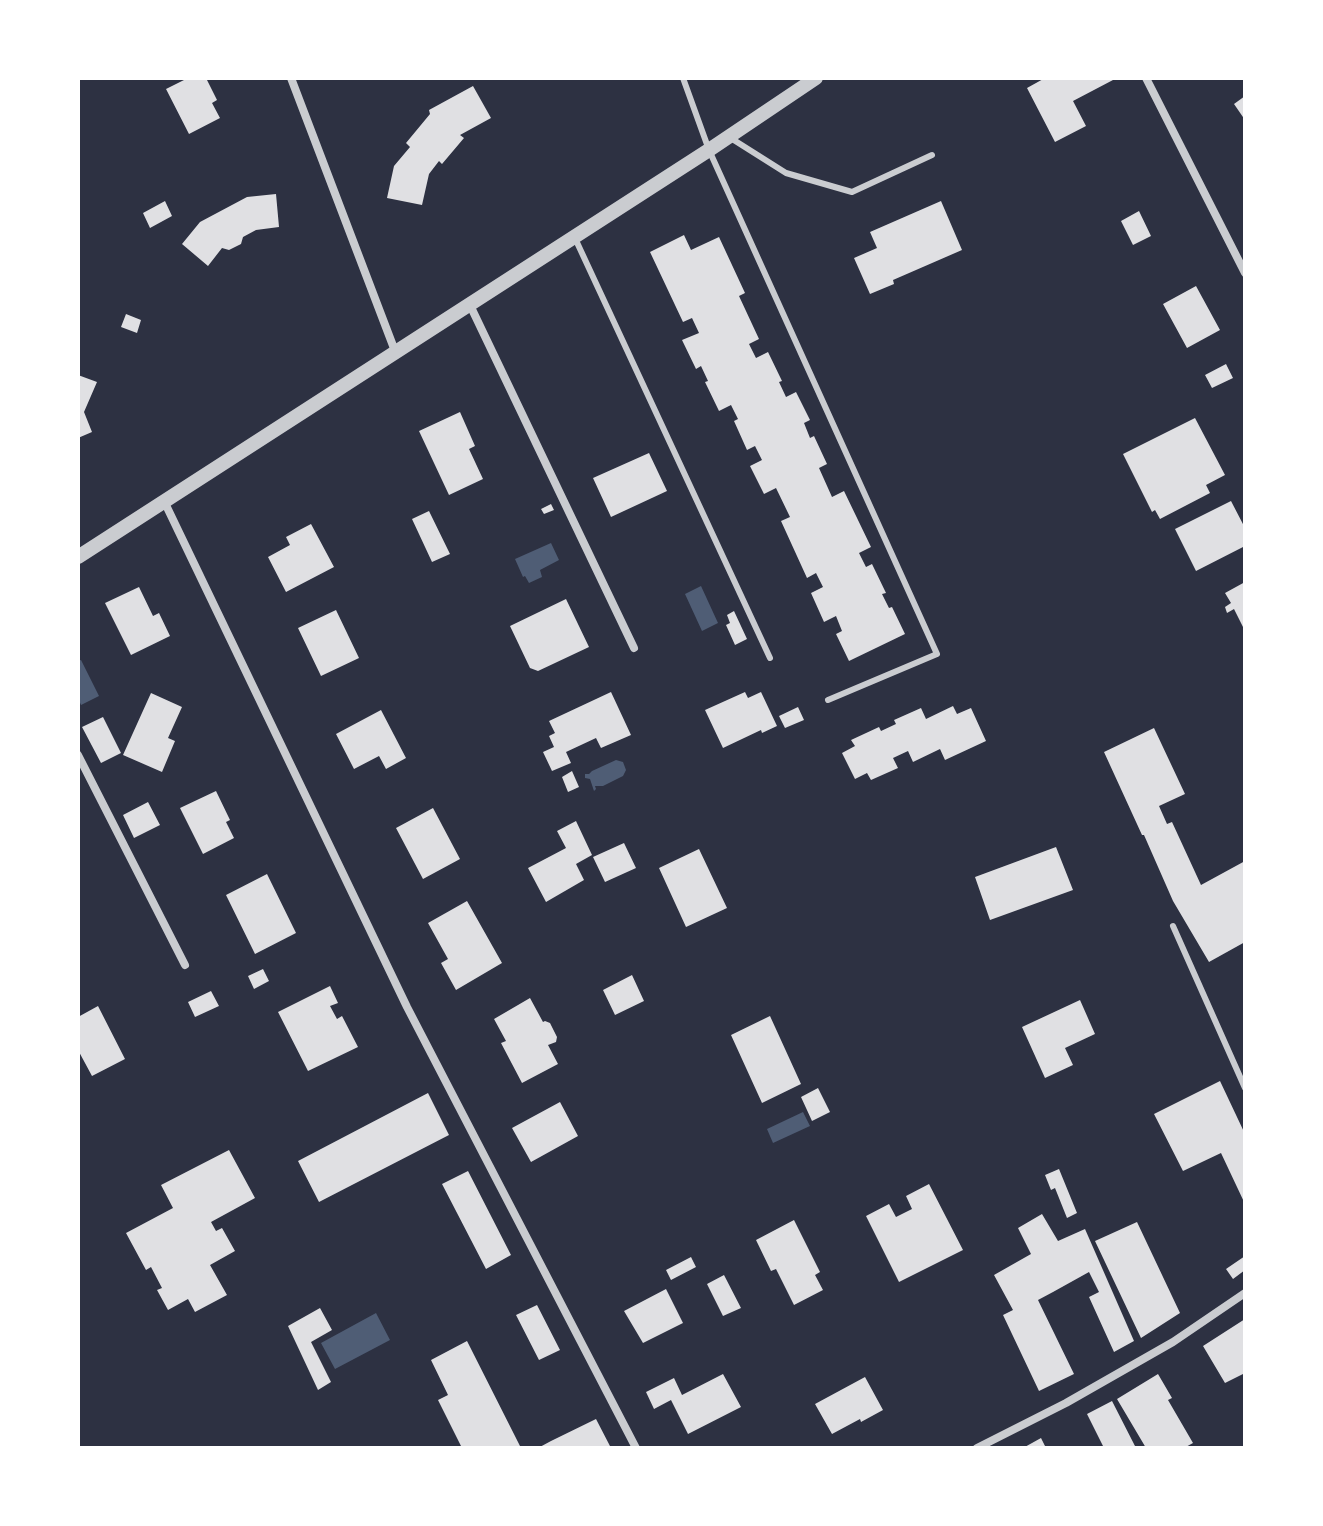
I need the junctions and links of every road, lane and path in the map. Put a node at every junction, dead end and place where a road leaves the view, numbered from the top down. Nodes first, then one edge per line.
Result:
1 (291, 78) edge
2 (683, 78) edge
3 (816, 78) edge
4 (1146, 78) edge
5 (728, 137) junction
6 (709, 150) junction
7 (932, 155) dead end
8 (574, 236) junction
9 (1245, 273) edge
10 (469, 303) junction
11 (395, 351) junction
12 (164, 501) junction
13 (78, 557) edge
14 (634, 648) dead end
15 (770, 658) dead end
16 (828, 700) dead end
17 (78, 755) edge
18 (1173, 926) dead end
19 (185, 965) dead end
20 (1245, 1088) edge
21 (1242, 1294) edge
22 (636, 1448) edge
23 (977, 1448) edge

1 - 11 street
2 - 6 lane
3 - 5 street
4 - 9 street
5 - 6 street
5 - 7 lane
6 - 8 street
6 - 16 lane
8 - 10 street
8 - 15 lane
10 - 11 street
10 - 14 street
11 - 12 street
12 - 13 street
12 - 22 street
17 - 19 street
18 - 20 lane
21 - 23 street

